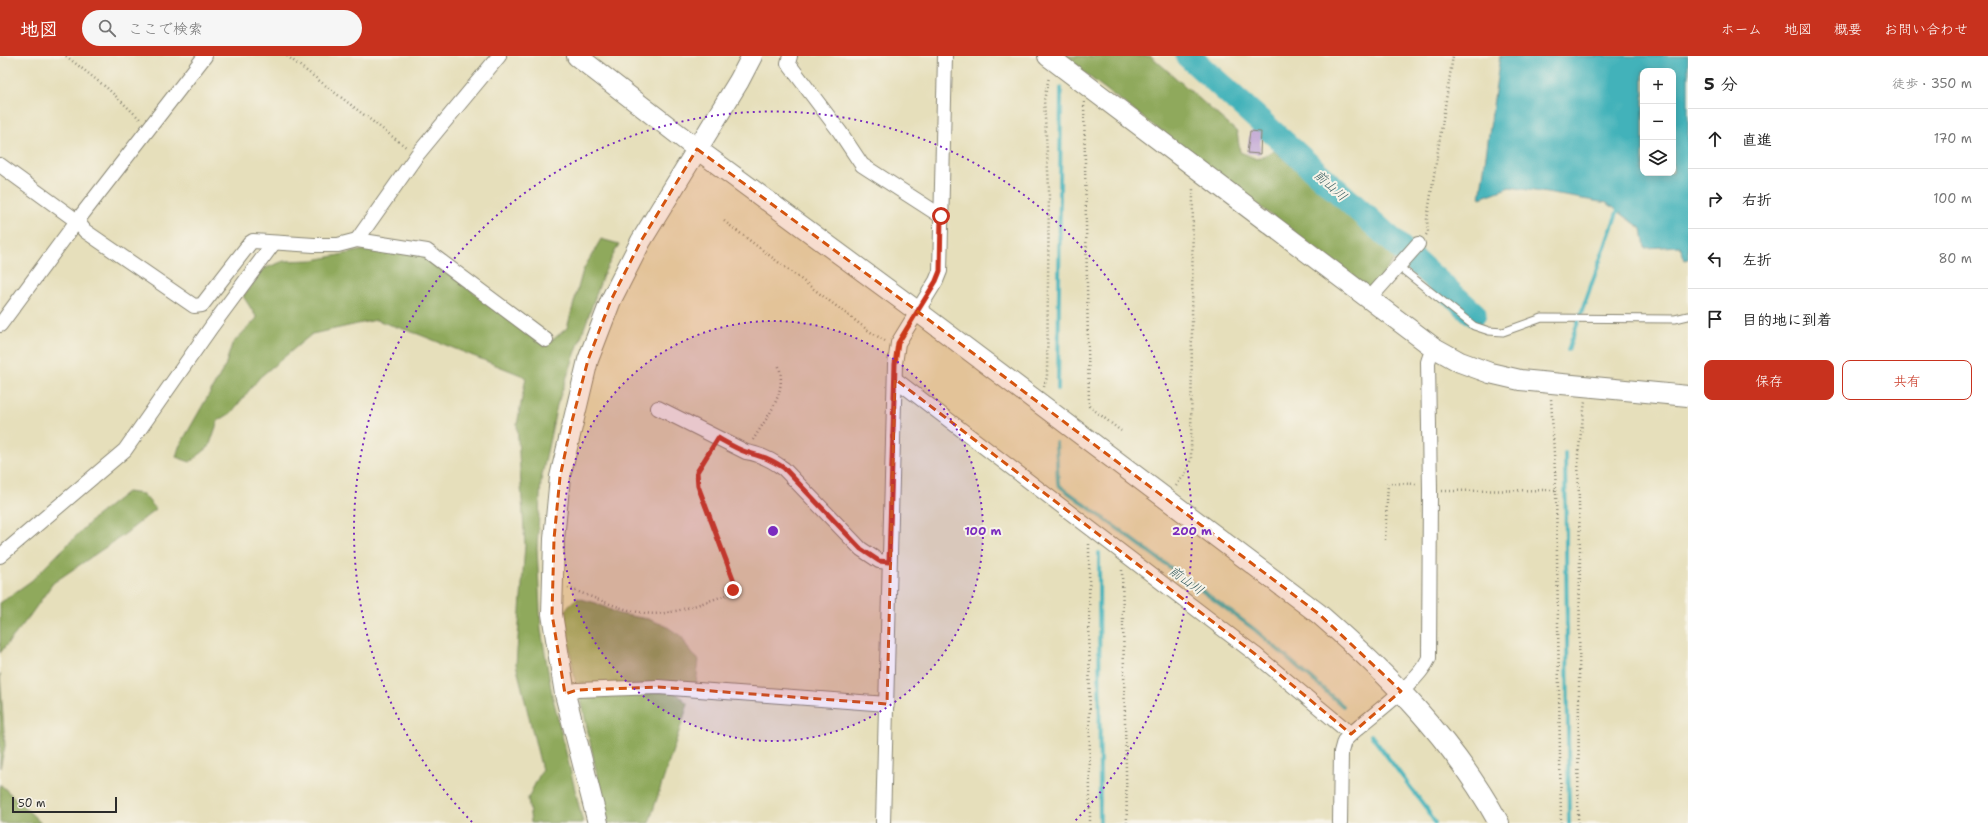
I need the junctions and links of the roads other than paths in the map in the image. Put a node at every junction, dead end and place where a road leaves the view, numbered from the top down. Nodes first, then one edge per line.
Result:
1 (205, 56) edge
2 (499, 56) edge
3 (577, 56) edge
4 (752, 56) edge
5 (790, 56) edge
6 (945, 56) edge
7 (1054, 60) edge
8 (697, 149) junction
9 (0, 165) edge
10 (941, 216) junction
11 (77, 221) junction
12 (357, 240) junction
13 (273, 244) junction
14 (1418, 244) road end
15 (1401, 263) junction
16 (1370, 298) junction
17 (917, 312) junction
18 (1688, 316) edge
19 (0, 325) edge
20 (546, 340) dead end
21 (1433, 347) junction
22 (895, 379) junction
23 (1688, 396) edge
24 (658, 408) dead end
25 (0, 556) edge
26 (889, 562) junction
27 (1401, 691) junction
28 (565, 694) junction
29 (887, 704) junction
30 (1351, 734) junction
31 (598, 823) edge
32 (883, 823) edge
33 (1340, 823) edge
34 (1499, 823) edge

1 - 11 street
2 - 12 street
3 - 8 street
4 - 8 street
5 - 10 street
6 - 10 street
7 - 16 street
8 - 17 street
8 - 28 street
9 - 11 street
10 - 17 street
11 - 13 street
11 - 19 street
12 - 13 street
12 - 20 street
13 - 25 street
14 - 15 street
15 - 16 street
15 - 18 lane
16 - 21 street
17 - 22 street
17 - 27 street
21 - 23 street
21 - 27 street
22 - 26 street
22 - 30 street
24 - 26 street
26 - 29 street
27 - 30 street
27 - 34 street
28 - 29 street
28 - 31 street
29 - 32 street
30 - 33 street

